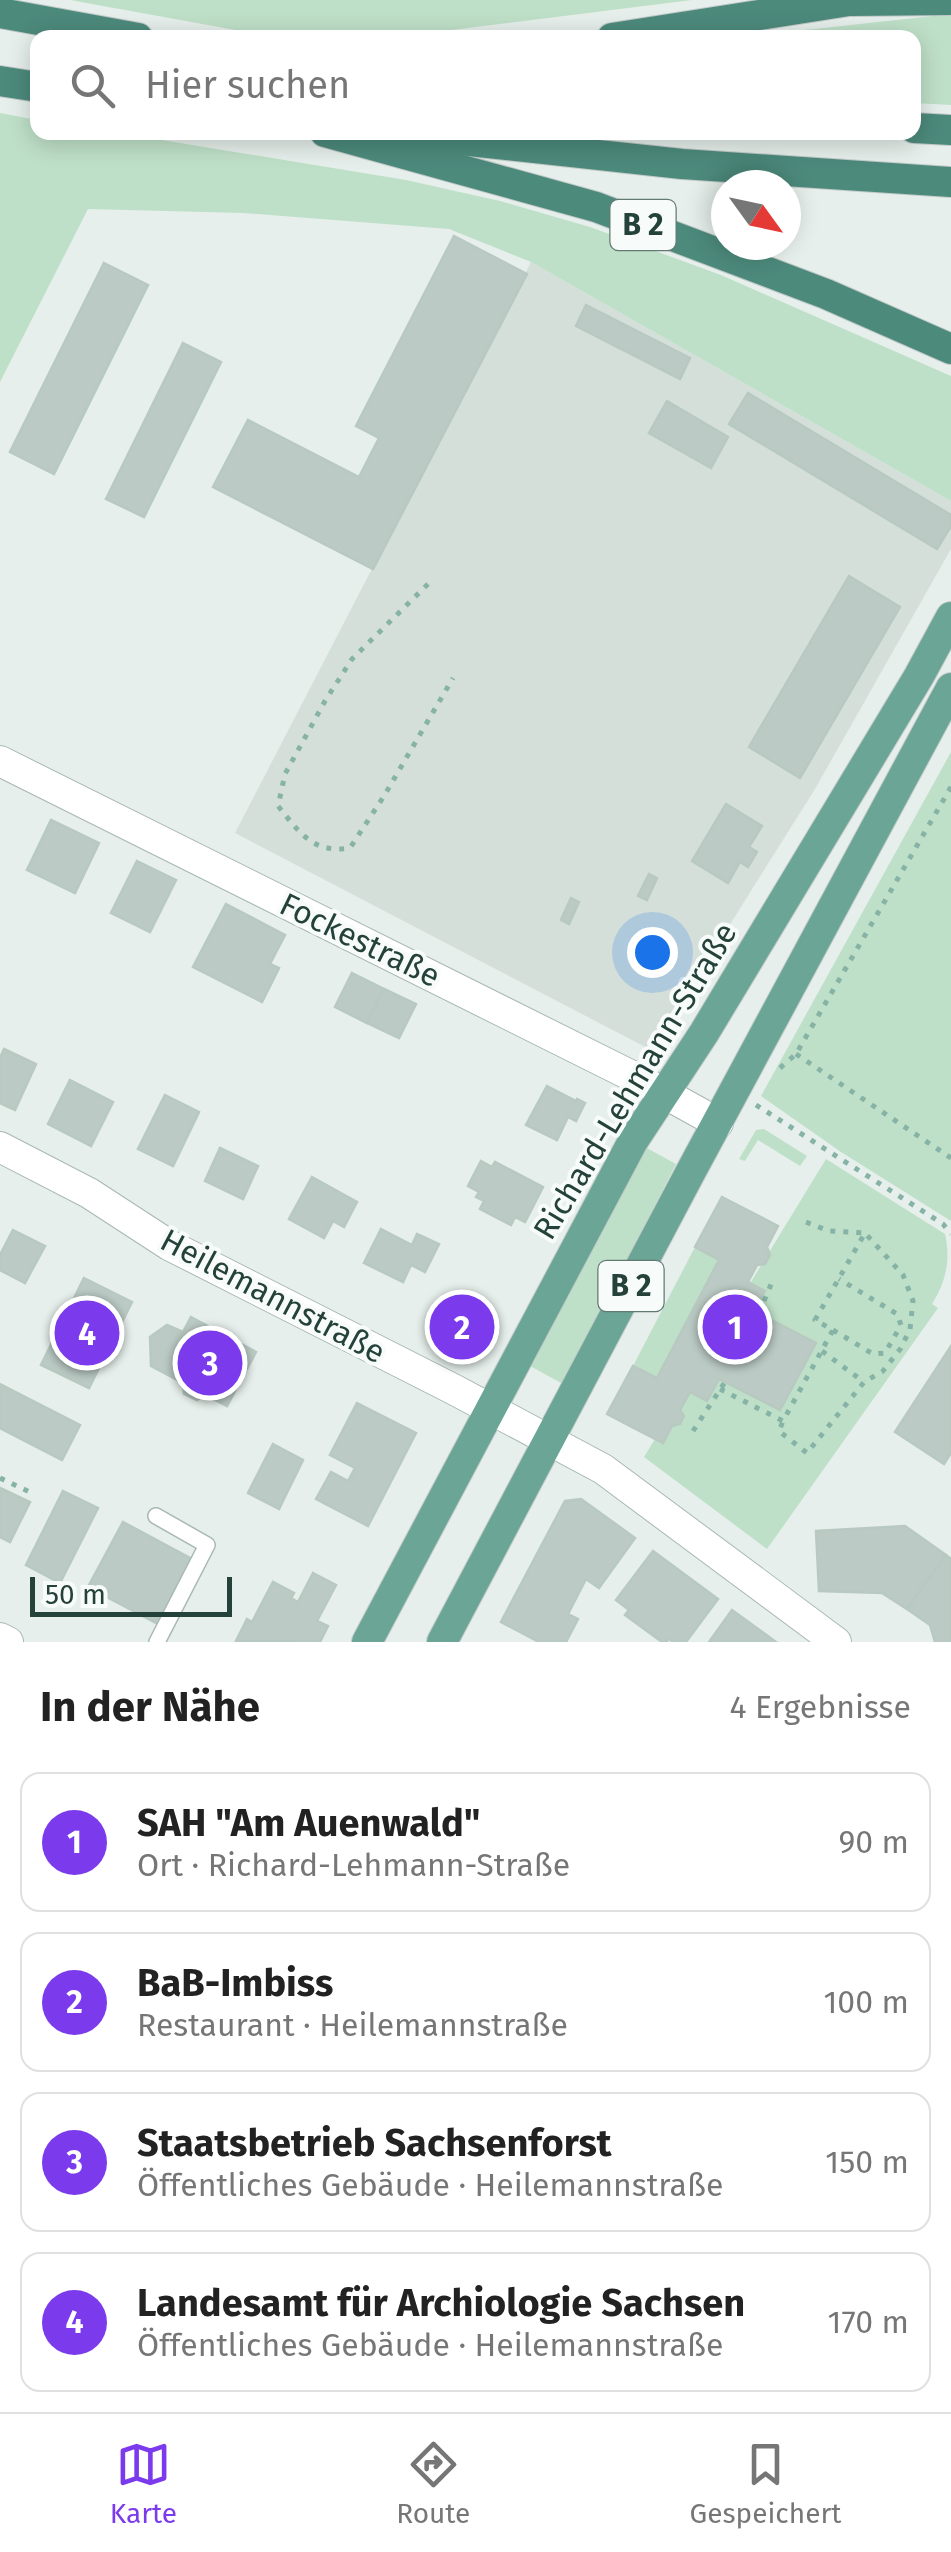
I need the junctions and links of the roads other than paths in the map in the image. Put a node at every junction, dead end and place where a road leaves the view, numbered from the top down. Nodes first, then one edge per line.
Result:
1 (951, 0) edge
2 (0, 13) edge
3 (94, 30) edge
4 (663, 30) edge
5 (0, 80) edge
6 (30, 85) edge
7 (921, 128) edge
8 (951, 130) edge
9 (354, 140) edge
10 (459, 140) edge
11 (951, 182) edge
12 (951, 349) edge
13 (951, 617) edge
14 (951, 688) edge
15 (0, 761) edge
16 (665, 1093) junction
17 (718, 1124) junction
18 (0, 1147) edge
19 (489, 1409) junction
20 (548, 1442) junction
21 (156, 1516) dead end
22 (0, 1638) edge
23 (8, 1642) edge
24 (156, 1642) edge
25 (366, 1642) edge
26 (442, 1642) edge
27 (836, 1642) edge

1 - 4 highway
2 - 3 highway
5 - 6 highway
7 - 8 highway
9 - 12 highway, B 2
10 - 11 highway
13 - 16 main road, Richard-Lehmann-Straße / B 2
14 - 17 main road, B 2
15 - 16 street, Fockestraße
16 - 17 street, Fockestraße
16 - 19 main road, Richard-Lehmann-Straße / B 2
17 - 20 main road, B 2
18 - 19 street, Heilemannstraße
19 - 20 street, Heilemannstraße
19 - 25 main road, Richard-Lehmann-Straße / B 2
20 - 26 main road, B 2
20 - 27 street, Heilemannstraße
21 - 24 lane
22 - 23 street

